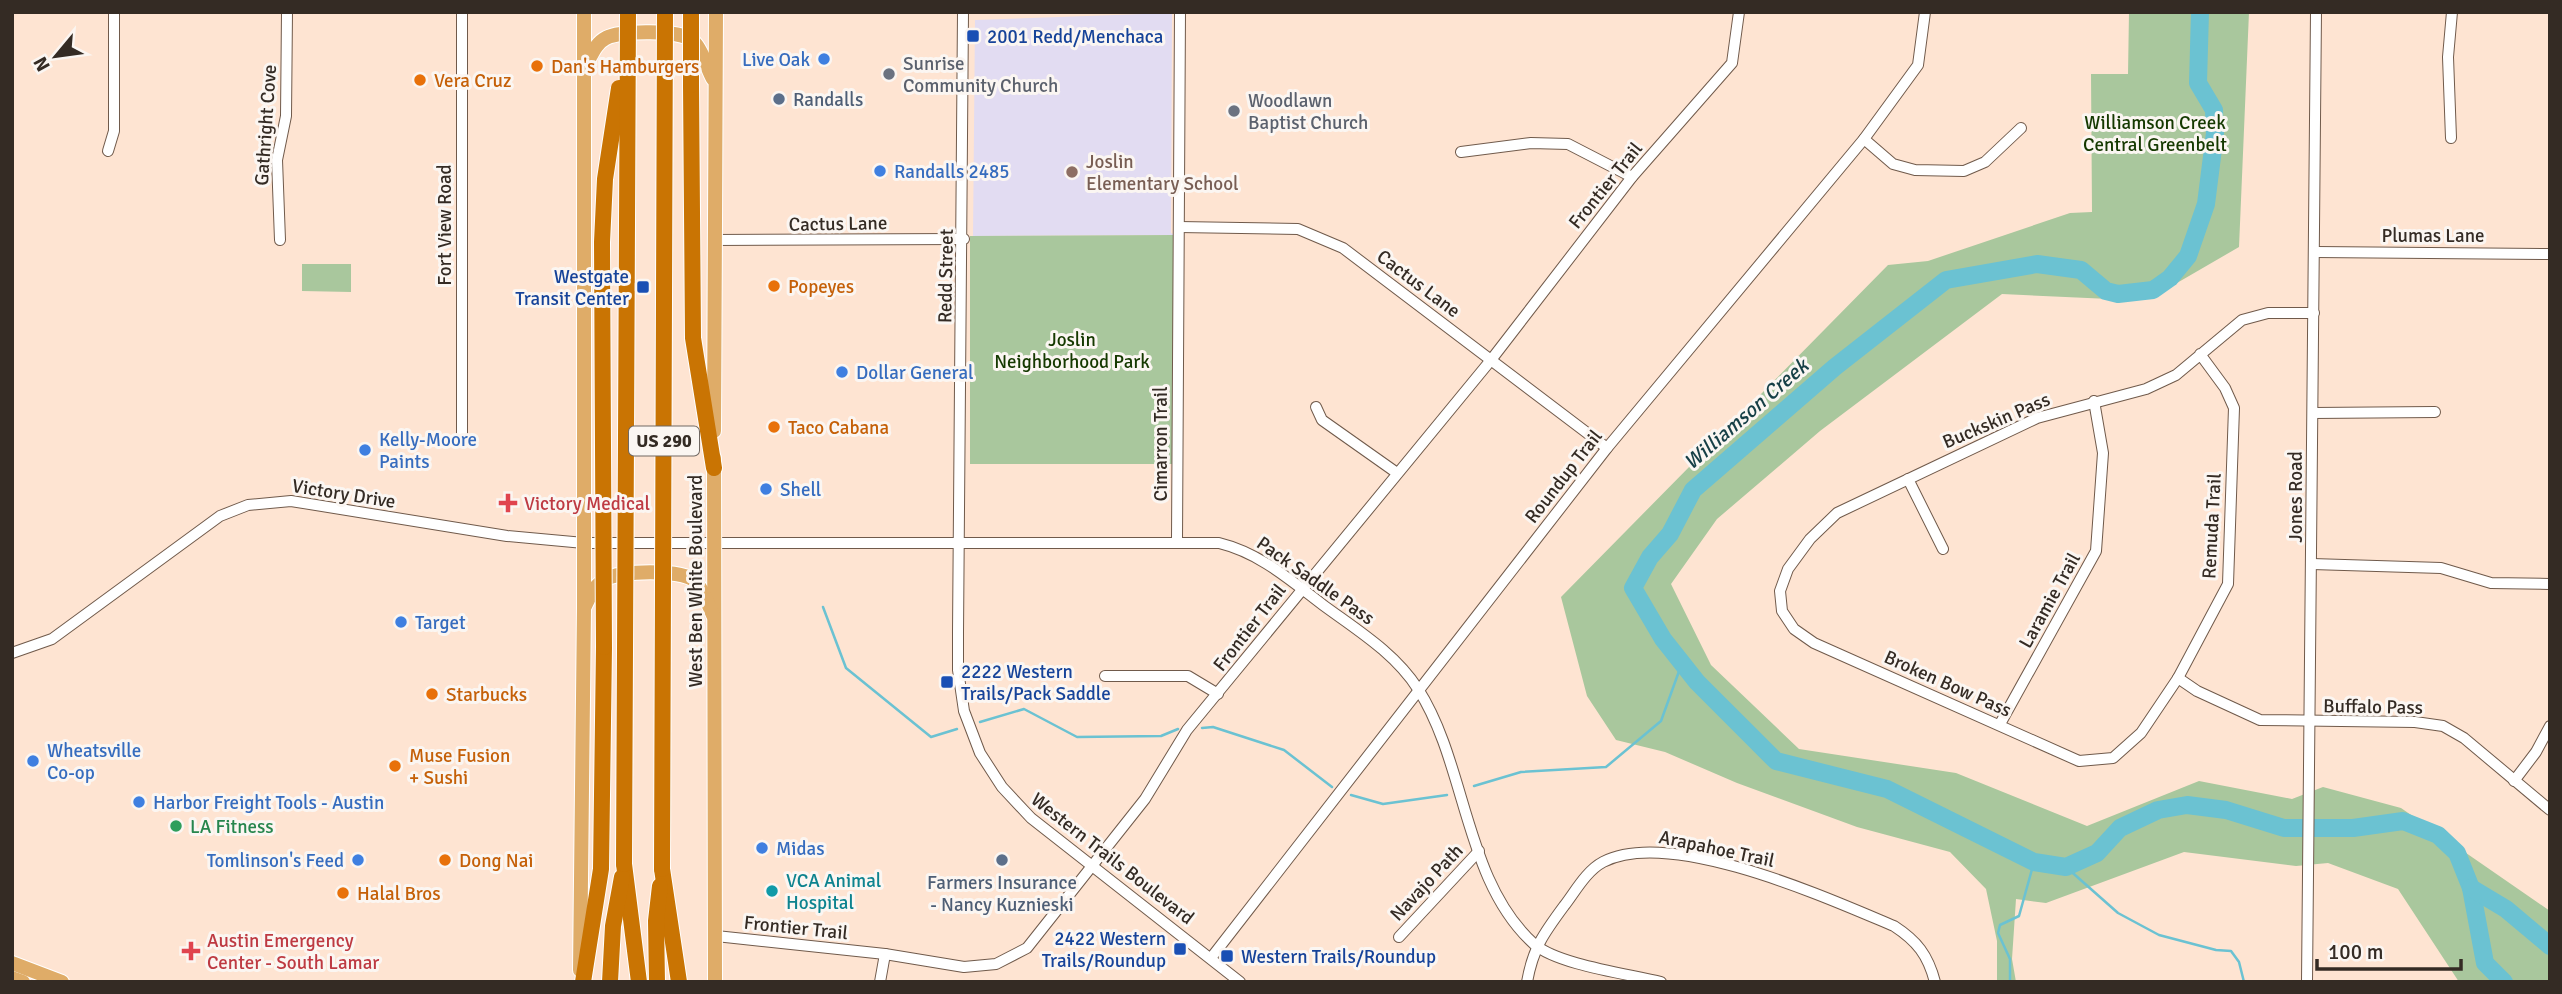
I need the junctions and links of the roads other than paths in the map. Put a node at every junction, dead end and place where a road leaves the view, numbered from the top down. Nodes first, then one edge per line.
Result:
1 (114, 12) edge
2 (287, 12) edge
3 (462, 12) edge
4 (584, 12) edge
5 (628, 12) edge
6 (665, 12) edge
7 (691, 12) edge
8 (716, 12) edge
9 (963, 12) edge
10 (1180, 12) edge
11 (1739, 12) edge
12 (1925, 12) edge
13 (2316, 12) edge
14 (2452, 12) edge
15 (628, 37) junction
16 (584, 68) junction
17 (715, 84) junction
18 (2021, 128) dead end
19 (2451, 138) dead end
20 (1864, 139) junction
21 (108, 151) dead end
22 (1461, 152) dead end
23 (1632, 177) junction
24 (1179, 227) junction
25 (964, 239) junction
26 (280, 240) dead end
27 (713, 240) junction
28 (2316, 252) junction
29 (2550, 254) edge
30 (2314, 313) junction
31 (2200, 354) junction
32 (1491, 360) junction
33 (2094, 401) junction
34 (1316, 407) dead end
35 (2435, 412) dead end
36 (2313, 413) junction
37 (462, 438) dead end
38 (1607, 448) junction
39 (714, 468) junction
40 (1397, 473) junction
41 (1908, 479) junction
42 (1177, 540) junction
43 (961, 541) junction
44 (584, 543) junction
45 (715, 543) junction
46 (1943, 548) dead end
47 (2312, 564) junction
48 (2550, 584) edge
49 (1301, 589) junction
50 (584, 608) junction
51 (1782, 611) joint
52 (715, 619) junction
53 (12, 653) edge
54 (1105, 676) dead end
55 (2178, 678) junction
56 (1419, 690) junction
57 (1218, 694) junction
58 (2310, 722) junction
59 (2000, 724) junction
60 (2550, 726) edge
61 (2113, 758) joint
62 (2514, 781) junction
63 (2550, 810) edge
64 (1479, 852) junction
65 (624, 864) junction
66 (1094, 866) junction
67 (663, 869) junction
68 (716, 936) junction
69 (1399, 937) dead end
70 (1536, 945) junction
71 (885, 954) junction
72 (1211, 958) junction
73 (12, 963) edge
74 (12, 978) edge
75 (23, 982) edge
76 (62, 982) edge
77 (581, 982) edge
78 (610, 982) edge
79 (639, 982) edge
80 (656, 982) edge
81 (679, 982) edge
82 (715, 982) edge
83 (880, 982) edge
84 (1240, 982) edge
85 (1527, 982) edge
86 (1661, 982) edge
87 (1935, 982) edge
88 (2307, 982) edge

1 - 21 street
2 - 26 street, Gathright Cove
3 - 37 street, Fort View Road
4 - 16 main road
5 - 15 highway, US 290, bridge
6 - 67 highway, US 290, bridge
7 - 39 highway, bridge
8 - 17 main road, West Ben White Boulevard
9 - 25 street, Redd Street
10 - 24 street, Cimarron Trail
11 - 23 street, Frontier Trail
12 - 20 street, Roundup Trail
13 - 28 street, Jones Road
14 - 19 street
15 - 65 highway, US 290, bridge
15 - 77 highway, bridge
16 - 17 main road
16 - 44 main road
17 - 27 main road, West Ben White Boulevard
18 - 20 street
20 - 38 street, Roundup Trail
22 - 23 street
23 - 32 street, Frontier Trail
24 - 32 street, Cactus Lane
24 - 42 street, Cimarron Trail
25 - 27 street, Cactus Lane
25 - 43 street, Redd Street
27 - 39 main road, West Ben White Boulevard
28 - 29 street, Plumas Lane
28 - 30 street, Jones Road
30 - 31 street, Buckskin Pass
30 - 36 street, Jones Road
31 - 33 street, Buckskin Pass
31 - 55 street, Remuda Trail
32 - 38 street, Cactus Lane
32 - 40 street, Frontier Trail
33 - 41 street, Buckskin Pass
33 - 59 street, Laramie Trail
34 - 40 street
35 - 36 street
36 - 47 street, Jones Road
38 - 56 street, Roundup Trail
39 - 45 main road, West Ben White Boulevard
40 - 49 street, Frontier Trail
41 - 46 street
41 - 51 street, Buckskin Pass
42 - 43 street, Pack Saddle Pass
42 - 49 street, Pack Saddle Pass
43 - 45 street, Pack Saddle Pass
43 - 66 street, Western Trails Boulevard
44 - 45 street, Victory Drive
44 - 50 main road
44 - 53 street, Victory Drive
45 - 52 main road, West Ben White Boulevard
47 - 48 street
47 - 58 street, Jones Road
49 - 56 street, Pack Saddle Pass
49 - 57 street, Frontier Trail
50 - 52 main road
50 - 77 main road
51 - 59 street, Broken Bow Pass
52 - 68 main road, West Ben White Boulevard
54 - 57 street
55 - 58 street, Buffalo Pass
55 - 61 street, Remuda Trail
56 - 64 street, Pack Saddle Pass
56 - 72 street, Roundup Trail
57 - 66 street, Frontier Trail
58 - 62 street, Buffalo Pass
58 - 88 street, Jones Road
59 - 61 street, Broken Bow Pass
60 - 62 street
62 - 63 street, Buffalo Pass
64 - 69 street, Navajo Path
64 - 70 street, Pack Saddle Pass
65 - 78 highway
65 - 79 highway, US 290
66 - 71 street, Frontier Trail
66 - 72 street, Western Trails Boulevard
67 - 80 highway
67 - 81 highway, US 290
68 - 71 street, Frontier Trail
68 - 82 main road, West Ben White Boulevard
70 - 85 street
70 - 86 street, Pack Saddle Pass
70 - 87 street, Arapahoe Trail
71 - 83 street
72 - 84 street, Western Trails Boulevard
73 - 76 main road
74 - 75 main road

